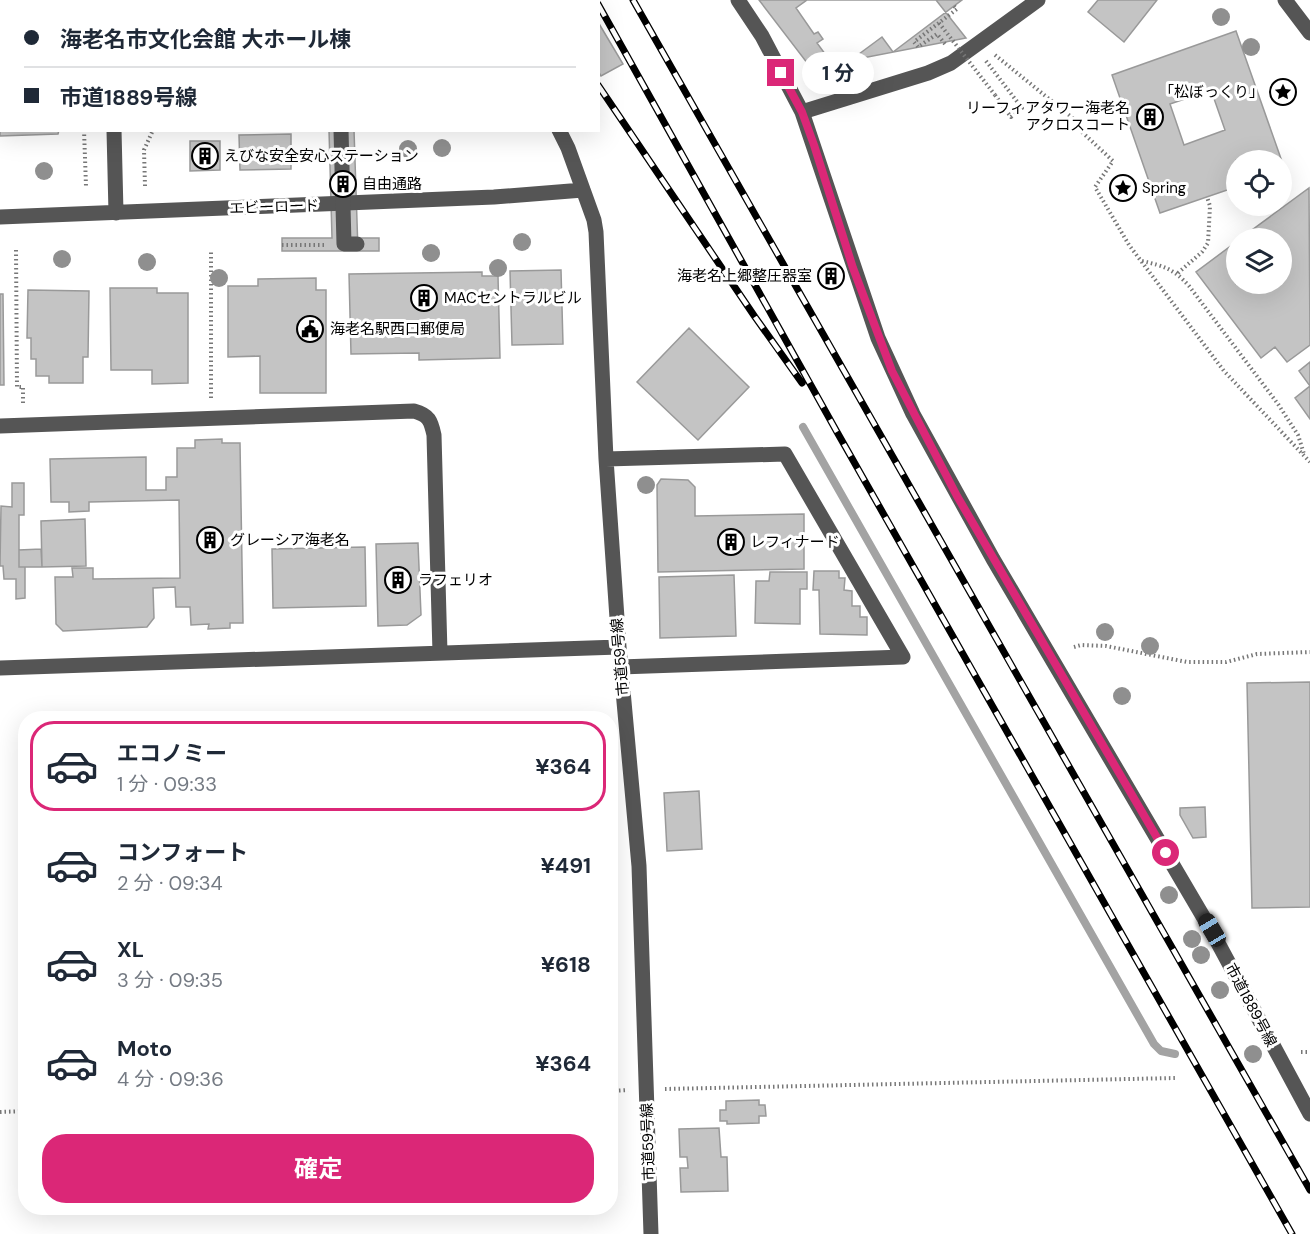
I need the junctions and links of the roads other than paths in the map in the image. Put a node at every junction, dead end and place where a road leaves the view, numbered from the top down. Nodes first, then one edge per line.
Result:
1 (738, 0) edge
2 (1038, 0) edge
3 (1285, 0) edge
4 (1310, 33) edge
5 (802, 112) junction
6 (115, 132) edge
7 (341, 132) edge
8 (560, 132) edge
9 (583, 190) junction
10 (116, 213) junction
11 (0, 217) edge
12 (365, 244) dead end
13 (0, 426) edge
14 (606, 459) junction
15 (619, 646) junction
16 (440, 653) junction
17 (620, 667) junction
18 (0, 668) edge
19 (1310, 1114) edge
20 (651, 1234) edge

1 - 5 street, 市道1889号線
2 - 5 street
3 - 4 street
5 - 19 street, 市道1889号線
6 - 10 street
7 - 12 street, bridge
8 - 9 street, 市道59号線
9 - 10 street, エビーロード
9 - 14 street, 市道59号線
10 - 11 street, エビーロード
13 - 16 street
14 - 15 street, 市道59号線
14 - 17 street
15 - 16 street
15 - 17 street, 市道59号線
16 - 18 street
17 - 20 street, 市道59号線

